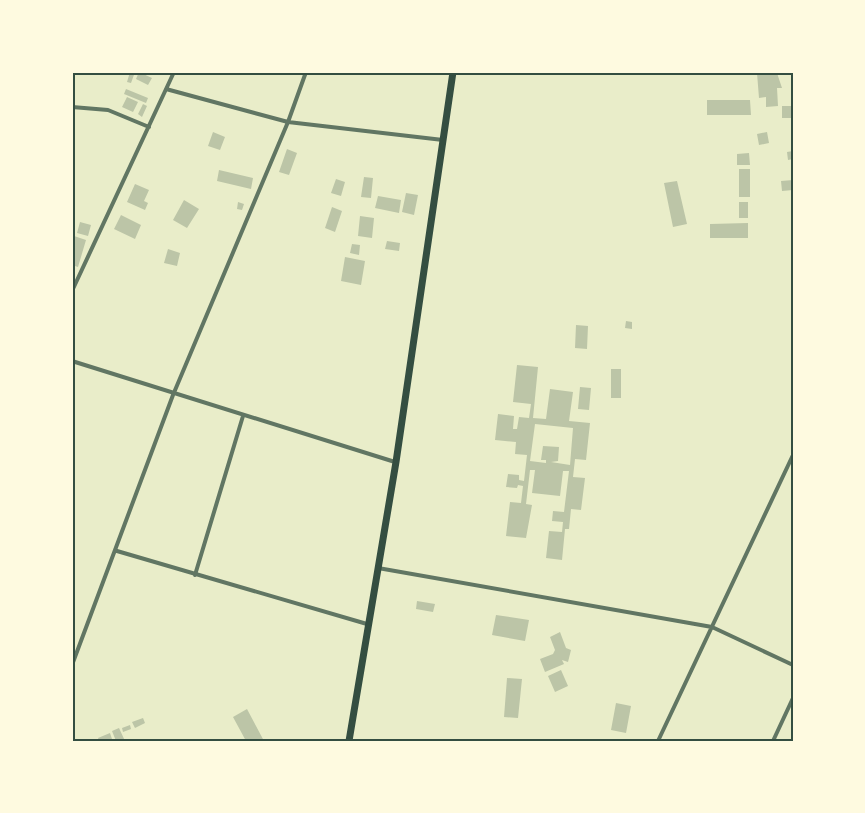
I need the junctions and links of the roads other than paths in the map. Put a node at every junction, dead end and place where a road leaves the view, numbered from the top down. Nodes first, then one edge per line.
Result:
1 (174, 72) edge
2 (306, 72) edge
3 (453, 72) edge
4 (166, 89) junction
5 (72, 107) edge
6 (288, 122) junction
7 (149, 127) junction
8 (444, 140) junction
9 (72, 291) edge
10 (72, 361) edge
11 (173, 395) junction
12 (243, 416) junction
13 (793, 455) edge
14 (396, 462) junction
15 (117, 551) junction
16 (377, 568) junction
17 (195, 575) junction
18 (367, 624) junction
19 (712, 627) junction
20 (793, 665) edge
21 (72, 666) edge
22 (793, 698) edge
23 (349, 741) edge
24 (658, 741) edge
25 (772, 741) edge

1 - 4 street
2 - 6 street
3 - 8 highway
4 - 6 street
4 - 7 street
5 - 7 street
6 - 8 street
6 - 11 street
7 - 9 street
8 - 14 highway
10 - 11 street
11 - 12 street
11 - 15 street
12 - 14 street
12 - 17 street
13 - 19 street
14 - 16 highway
15 - 17 street
15 - 21 street
16 - 18 highway
16 - 19 street
17 - 18 street
18 - 23 highway
19 - 20 street
19 - 24 street
22 - 25 street

